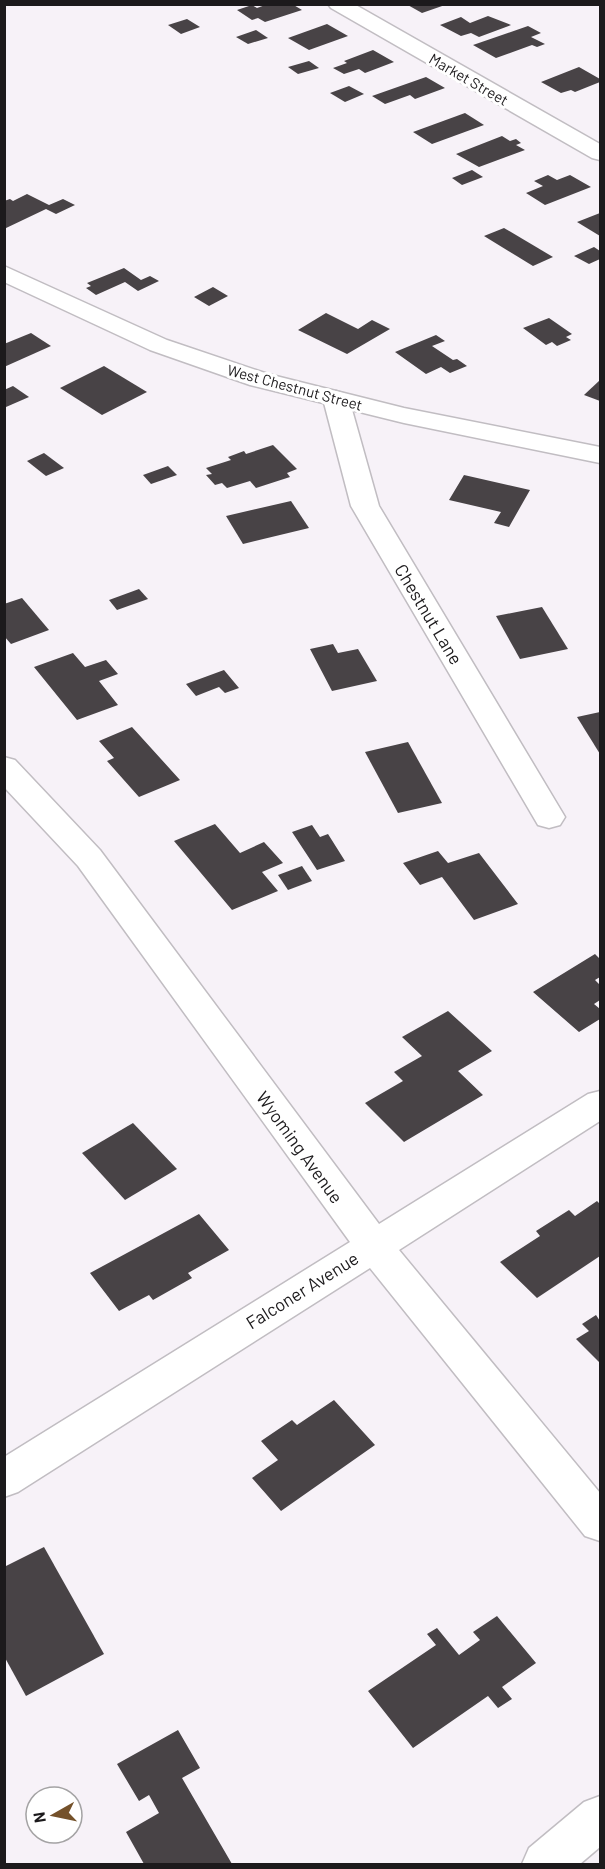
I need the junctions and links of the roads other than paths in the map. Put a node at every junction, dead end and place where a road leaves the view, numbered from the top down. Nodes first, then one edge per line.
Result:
1 (338, 4) edge
2 (600, 153) edge
3 (4, 273) edge
4 (336, 399) junction
5 (600, 455) edge
6 (4, 767) edge
7 (549, 817) dead end
8 (600, 1104) edge
9 (373, 1245) junction
10 (4, 1479) edge
11 (600, 1523) edge
12 (600, 1818) edge
13 (545, 1864) edge

1 - 2 street, Market Street
3 - 4 street, West Chestnut Street
4 - 5 street, West Chestnut Street
4 - 7 street, Chestnut Lane
6 - 9 street, Wyoming Avenue
8 - 9 street, Falconer Avenue
9 - 10 street, Falconer Avenue
9 - 11 street, Wyoming Avenue
12 - 13 street

